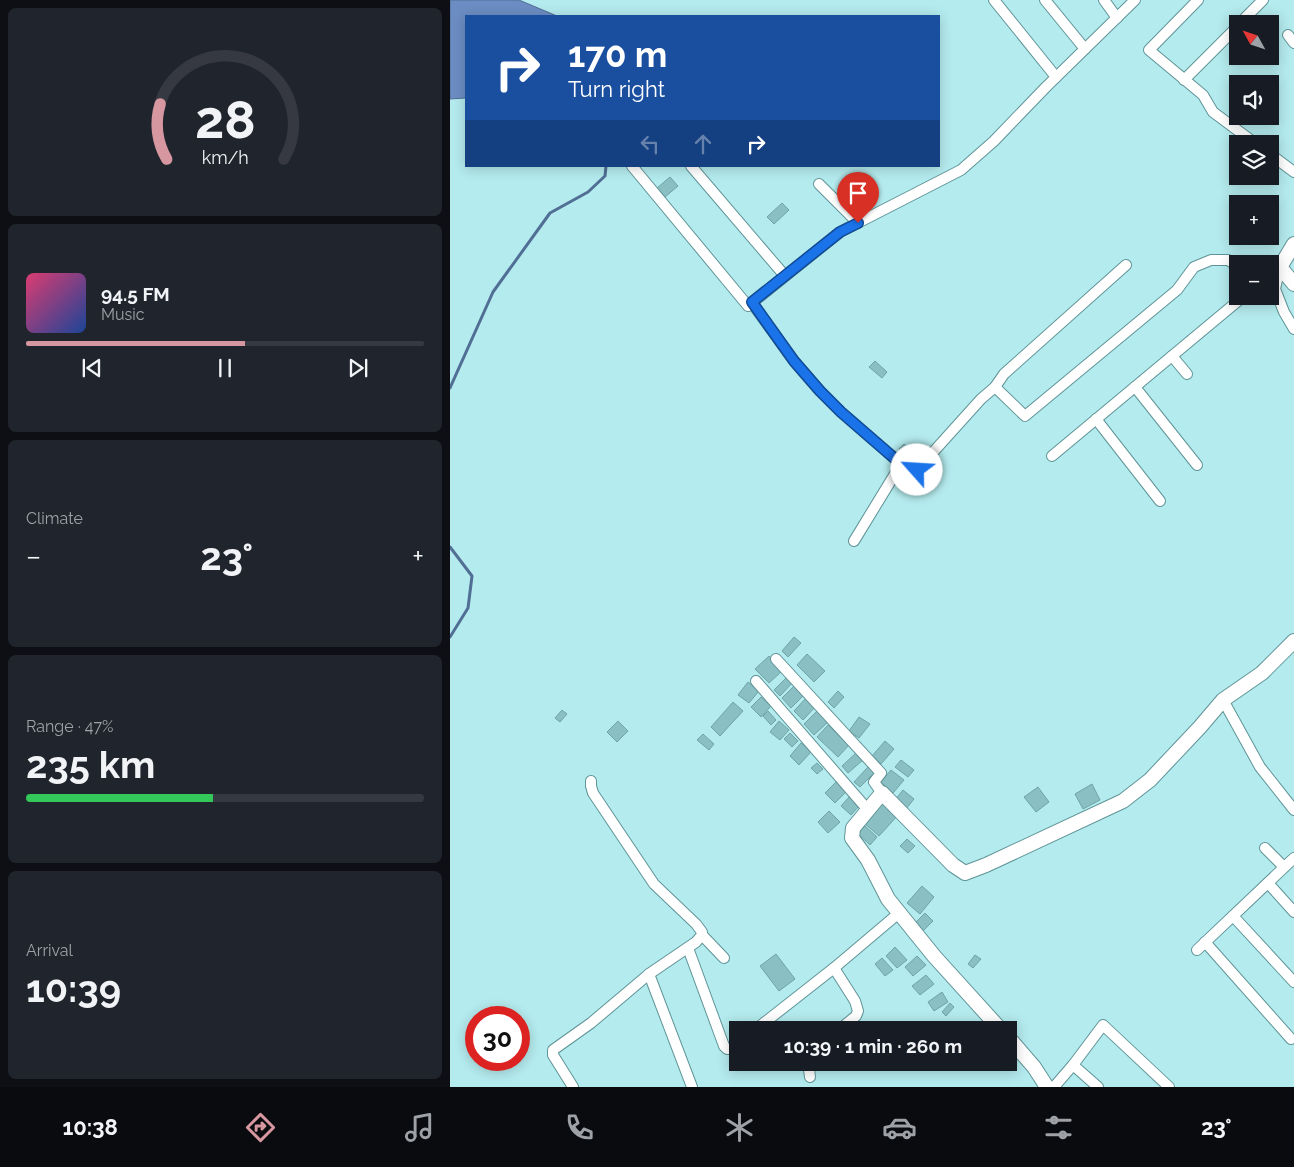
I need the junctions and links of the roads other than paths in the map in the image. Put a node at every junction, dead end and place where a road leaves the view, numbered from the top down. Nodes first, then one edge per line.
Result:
1 (994, 0) edge
2 (1045, 0) edge
3 (1104, 0) edge
4 (1135, 0) edge
5 (1198, 0) edge
6 (1263, 0) edge
7 (1248, 15) edge
8 (1117, 18) junction
9 (1229, 34) edge
10 (1085, 49) junction
11 (1056, 77) junction
12 (1184, 80) junction
13 (1244, 135) edge
14 (1279, 161) edge
15 (633, 167) edge
16 (691, 167) edge
17 (1294, 172) edge
18 (819, 184) dead end
19 (858, 223) junction
20 (1294, 244) edge
21 (1229, 261) edge
22 (1279, 264) edge
23 (1126, 265) dead end
24 (1279, 272) edge
25 (785, 276) junction
26 (1294, 284) edge
27 (1279, 299) edge
28 (752, 302) junction
29 (1233, 305) edge
30 (1294, 329) edge
31 (1172, 356) junction
32 (1187, 374) dead end
33 (995, 387) junction
34 (1134, 388) junction
35 (1096, 420) junction
36 (1052, 456) dead end
37 (901, 464) junction
38 (1197, 464) dead end
39 (1160, 501) dead end
40 (854, 542) dead end
41 (1294, 641) edge
42 (776, 660) dead end
43 (756, 681) dead end
44 (1223, 700) junction
45 (591, 781) dead end
46 (882, 793) junction
47 (868, 810) junction
48 (1294, 810) edge
49 (1265, 848) dead end
50 (1294, 858) edge
51 (1284, 867) junction
52 (1268, 883) junction
53 (1294, 912) edge
54 (899, 913) junction
55 (1233, 916) junction
56 (702, 935) junction
57 (688, 948) junction
58 (724, 958) dead end
59 (834, 968) junction
60 (649, 974) junction
61 (1294, 982) edge
62 (766, 1021) edge
63 (850, 1021) edge
64 (993, 1021) edge
65 (1291, 1039) dead end
66 (1017, 1047) edge
67 (729, 1049) edge
68 (1073, 1065) junction
69 (809, 1071) edge
70 (810, 1077) dead end
71 (573, 1087) edge
72 (692, 1087) edge
73 (1047, 1087) edge
74 (1054, 1087) edge
75 (1098, 1087) edge
76 (1169, 1087) edge

1 - 11 street
2 - 10 street
3 - 8 street
4 - 8 street
5 - 12 street
6 - 7 street
8 - 10 street
9 - 12 street
10 - 11 street
11 - 19 street
12 - 13 street
14 - 17 street
15 - 28 street
16 - 25 street
18 - 19 street
19 - 25 street
20 - 22 street
21 - 33 street
23 - 33 street
24 - 26 street
25 - 28 street
27 - 30 street
28 - 37 street
29 - 31 street
31 - 32 street
31 - 34 street
33 - 37 street
34 - 35 street
34 - 38 street
35 - 36 street
35 - 39 street
37 - 40 street
41 - 44 street
42 - 46 street
43 - 47 street
44 - 46 street
44 - 48 street
45 - 56 street
46 - 47 street
47 - 54 street
49 - 51 street
50 - 51 street
51 - 52 street
52 - 53 street
52 - 55 street
54 - 59 street
54 - 64 street
55 - 61 street
55 - 65 street
56 - 57 street
56 - 58 street
57 - 60 street
57 - 67 street
59 - 62 street
59 - 63 street
60 - 71 street
60 - 72 street
66 - 73 street
68 - 74 street
68 - 75 street
68 - 76 street
69 - 70 street

